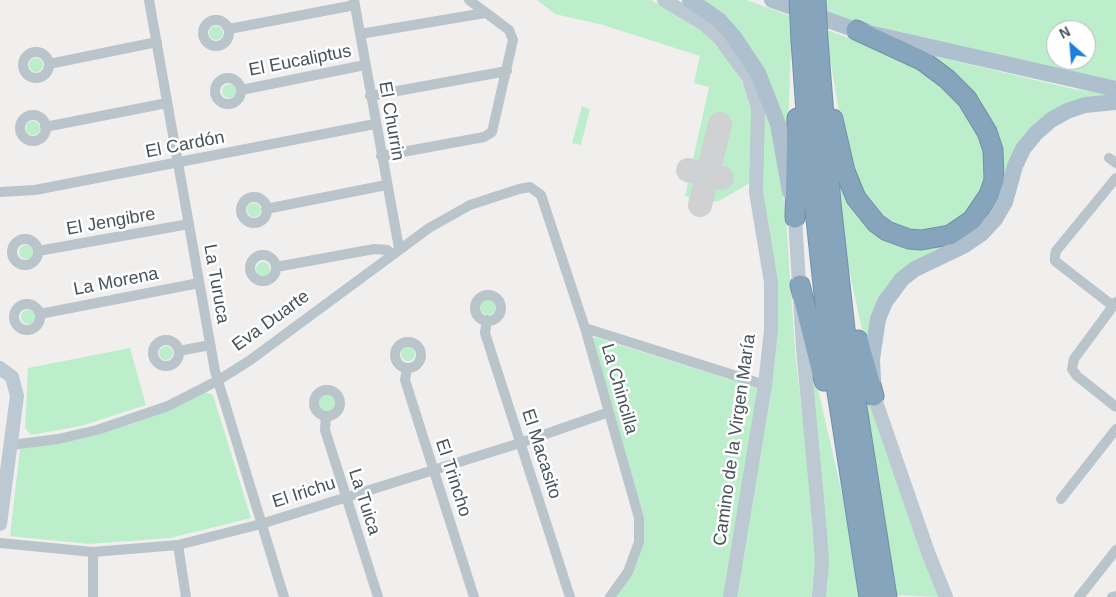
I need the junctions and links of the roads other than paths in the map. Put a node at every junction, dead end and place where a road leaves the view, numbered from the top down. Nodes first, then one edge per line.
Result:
1 (149, 0) edge
2 (469, 0) edge
3 (664, 0) edge
4 (690, 0) edge
5 (772, 0) edge
6 (799, 0) edge
7 (816, 0) edge
8 (354, 3) edge
9 (485, 13) junction
10 (229, 30) dead end
11 (856, 30) junction
12 (360, 34) junction
13 (809, 40) junction
14 (157, 42) junction
15 (802, 62) junction
16 (49, 64) dead end
17 (365, 65) junction
18 (507, 71) junction
19 (820, 74) junction
20 (1116, 89) edge
21 (241, 90) dead end
22 (370, 96) junction
23 (167, 102) junction
24 (1116, 102) edge
25 (376, 124) junction
26 (46, 127) dead end
27 (381, 156) junction
28 (178, 163) junction
29 (1116, 178) edge
30 (386, 185) junction
31 (534, 188) joint
32 (0, 192) edge
33 (266, 209) dead end
34 (795, 218) junction
35 (189, 224) junction
36 (38, 251) dead end
37 (395, 251) junction
38 (837, 259) junction
39 (276, 267) dead end
40 (199, 283) junction
41 (800, 285) junction
42 (1114, 304) edge
43 (40, 314) dead end
44 (487, 320) dead end
45 (585, 328) junction
46 (210, 345) junction
47 (179, 351) dead end
48 (0, 368) edge
49 (407, 368) dead end
50 (217, 381) junction
51 (765, 385) junction
52 (874, 396) junction
53 (1116, 408) edge
54 (609, 412) junction
55 (326, 416) dead end
56 (1116, 429) edge
57 (520, 443) junction
58 (11, 446) junction
59 (846, 450) junction
60 (432, 469) junction
61 (345, 496) junction
62 (1061, 499) dead end
63 (0, 524) edge
64 (261, 524) junction
65 (0, 544) edge
66 (178, 545) junction
67 (1116, 550) edge
68 (93, 552) junction
69 (875, 575) junction
70 (1116, 596) edge
71 (93, 597) edge
72 (186, 597) edge
73 (284, 597) edge
74 (378, 597) edge
75 (474, 597) edge
76 (570, 597) edge
77 (610, 597) edge
78 (730, 597) edge
79 (819, 597) edge
80 (869, 597) edge
81 (887, 597) edge
82 (946, 597) edge
83 (1079, 597) edge
84 (1112, 597) edge

1 - 14 street, La Turuca
2 - 9 street
3 - 51 street, Camino de la Virgen María
4 - 34 main road
5 - 11 main road
6 - 13 highway, bridge
7 - 13 highway, bridge
8 - 10 street
8 - 12 street, El Churrin
9 - 12 street, El Eucaliptus
9 - 18 street
11 - 19 highway
11 - 20 main road
12 - 17 street, El Churrin
13 - 15 highway
13 - 19 highway
14 - 16 street
14 - 23 street, La Turuca
15 - 34 highway
15 - 59 highway
17 - 21 street, El Eucaliptus
17 - 22 street, El Churrin
18 - 22 street
18 - 27 street
19 - 38 highway
22 - 25 street, El Churrin
23 - 26 street
23 - 28 street, La Turuca
24 - 52 main road
25 - 27 street, El Churrin
25 - 28 street, El Cardón
27 - 30 street, El Churrin
28 - 32 street, El Cardón
28 - 35 street, La Turuca
29 - 42 street
30 - 33 street
30 - 37 street, El Churrin
31 - 37 street, Eva Duarte
31 - 45 street, La Chincilla
34 - 41 street
35 - 36 street, El Jengibre
35 - 40 street, La Turuca
37 - 39 street
37 - 50 street, Eva Duarte
38 - 52 highway
38 - 69 highway
40 - 43 street, La Morena
40 - 46 street, La Turuca
41 - 59 highway
41 - 79 street
42 - 53 street
44 - 57 street, El Macasito
45 - 51 street
45 - 54 street, La Chincilla
46 - 47 street
46 - 50 street, La Turuca
48 - 58 street
49 - 60 street, El Trincho
50 - 58 street, Eva Duarte
50 - 64 street, La Turuca
51 - 78 street, Camino de la Virgen María
52 - 82 street
54 - 57 street, El Irichu
54 - 77 street, La Chincilla
55 - 61 street, La Tuica
56 - 62 street
57 - 60 street, El Irichu
57 - 76 street, El Macasito
58 - 63 street
59 - 69 highway
60 - 61 street, El Irichu
60 - 75 street, El Trincho
61 - 64 street, El Irichu
61 - 74 street, La Tuica
64 - 66 street, El Irichu
64 - 73 street, La Turuca
65 - 68 street, El Irichu
66 - 68 street, El Irichu
66 - 72 street
67 - 83 street
68 - 71 street
69 - 80 highway
69 - 81 highway
70 - 84 street

